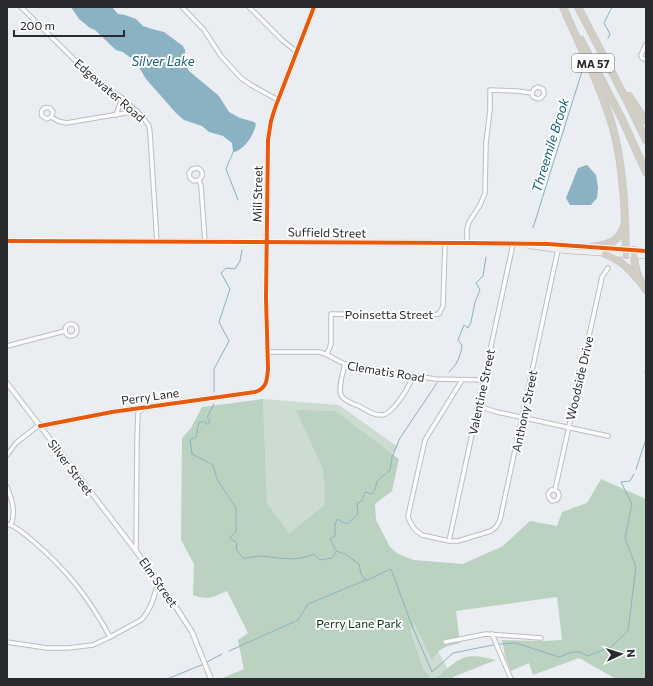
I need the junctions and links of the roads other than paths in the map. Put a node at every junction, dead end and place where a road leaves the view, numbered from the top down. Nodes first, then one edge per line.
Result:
1 (21, 7) edge
2 (182, 7) edge
3 (249, 7) edge
4 (314, 7) edge
5 (563, 7) edge
6 (578, 7) edge
7 (594, 37) junction
8 (646, 44) edge
9 (297, 52) junction
10 (646, 60) edge
11 (532, 92) dead end
12 (122, 98) junction
13 (278, 100) junction
14 (137, 111) junction
15 (116, 115) junction
16 (51, 117) dead end
17 (646, 121) edge
18 (646, 140) edge
19 (646, 172) edge
20 (199, 180) dead end
21 (626, 220) junction
22 (7, 241) edge
23 (266, 241) junction
24 (157, 242) junction
25 (205, 242) junction
26 (445, 243) junction
27 (467, 243) junction
28 (513, 244) junction
29 (559, 245) junction
30 (590, 247) junction
31 (558, 250) junction
32 (646, 250) edge
33 (626, 252) junction
34 (634, 253) junction
35 (605, 254) junction
36 (646, 256) edge
37 (608, 268) dead end
38 (644, 288) edge
39 (65, 331) dead end
40 (7, 346) edge
41 (268, 352) junction
42 (327, 354) junction
43 (345, 364) junction
44 (413, 375) junction
45 (462, 380) junction
46 (484, 380) junction
47 (7, 383) edge
48 (263, 388) joint
49 (478, 406) junction
50 (142, 409) junction
51 (522, 418) junction
52 (40, 425) junction
53 (568, 428) junction
54 (608, 436) dead end
55 (7, 455) edge
56 (7, 487) edge
57 (555, 490) dead end
58 (9, 525) edge
59 (449, 541) junction
60 (136, 551) junction
61 (158, 581) junction
62 (492, 634) junction
63 (110, 637) junction
64 (542, 638) dead end
65 (7, 642) edge
66 (445, 642) dead end
67 (210, 679) edge
68 (511, 679) edge

1 - 12 street, Edgewater Road
2 - 13 street
3 - 9 street
4 - 9 street, Mill Street
5 - 19 highway, MA 57
5 - 21 highway
6 - 7 highway, MA 57
7 - 17 highway
7 - 18 highway, MA 57
8 - 10 street
9 - 13 street, Mill Street
11 - 27 street
12 - 14 street, Edgewater Road
12 - 15 street
13 - 23 street, Mill Street
14 - 15 street
14 - 24 street, Edgewater Road
15 - 16 street
20 - 25 street
21 - 30 highway
21 - 33 highway
22 - 24 main road, Suffield Street
23 - 25 main road, Suffield Street
23 - 26 main road, Suffield Street
23 - 41 street, Mill Street
24 - 25 main road, Suffield Street
26 - 27 main road, Suffield Street
26 - 42 street, Poinsetta Street
27 - 28 main road, Suffield Street
28 - 29 main road, Suffield Street
28 - 31 main road, Suffield Street
28 - 46 street, Valentine Street
29 - 30 main road, Suffield Street
29 - 31 street, Anthony Street
30 - 33 main road, Suffield Street
31 - 35 main road, Suffield Street
31 - 51 street, Anthony Street
32 - 34 main road, Suffield Street
33 - 34 main road, Suffield Street
33 - 35 main road, Suffield Street
34 - 36 main road, Suffield Street
34 - 38 highway
35 - 38 highway
37 - 53 street, Woodside Drive
39 - 40 street
41 - 42 street, Clematis Road
41 - 48 street, Mill Street
42 - 43 street, Clematis Road
43 - 44 street, Clematis Road
43 - 44 street
44 - 45 street, Clematis Road
45 - 46 street, Clematis Road
45 - 59 street
46 - 49 street, Valentine Street
47 - 52 street, Silver Street
48 - 50 street, Perry Lane
49 - 51 street
49 - 59 street, Valentine Street
50 - 52 street, Perry Lane
50 - 60 street, Elm Street
51 - 53 street
51 - 59 street, Anthony Street
52 - 55 street
52 - 60 street, Silver Street
53 - 54 street
53 - 57 street, Woodside Drive
56 - 58 street
58 - 63 street
60 - 61 street, Elm Street
61 - 63 street
61 - 67 street, Elm Street
62 - 64 street
62 - 66 street
62 - 68 street
63 - 65 street

